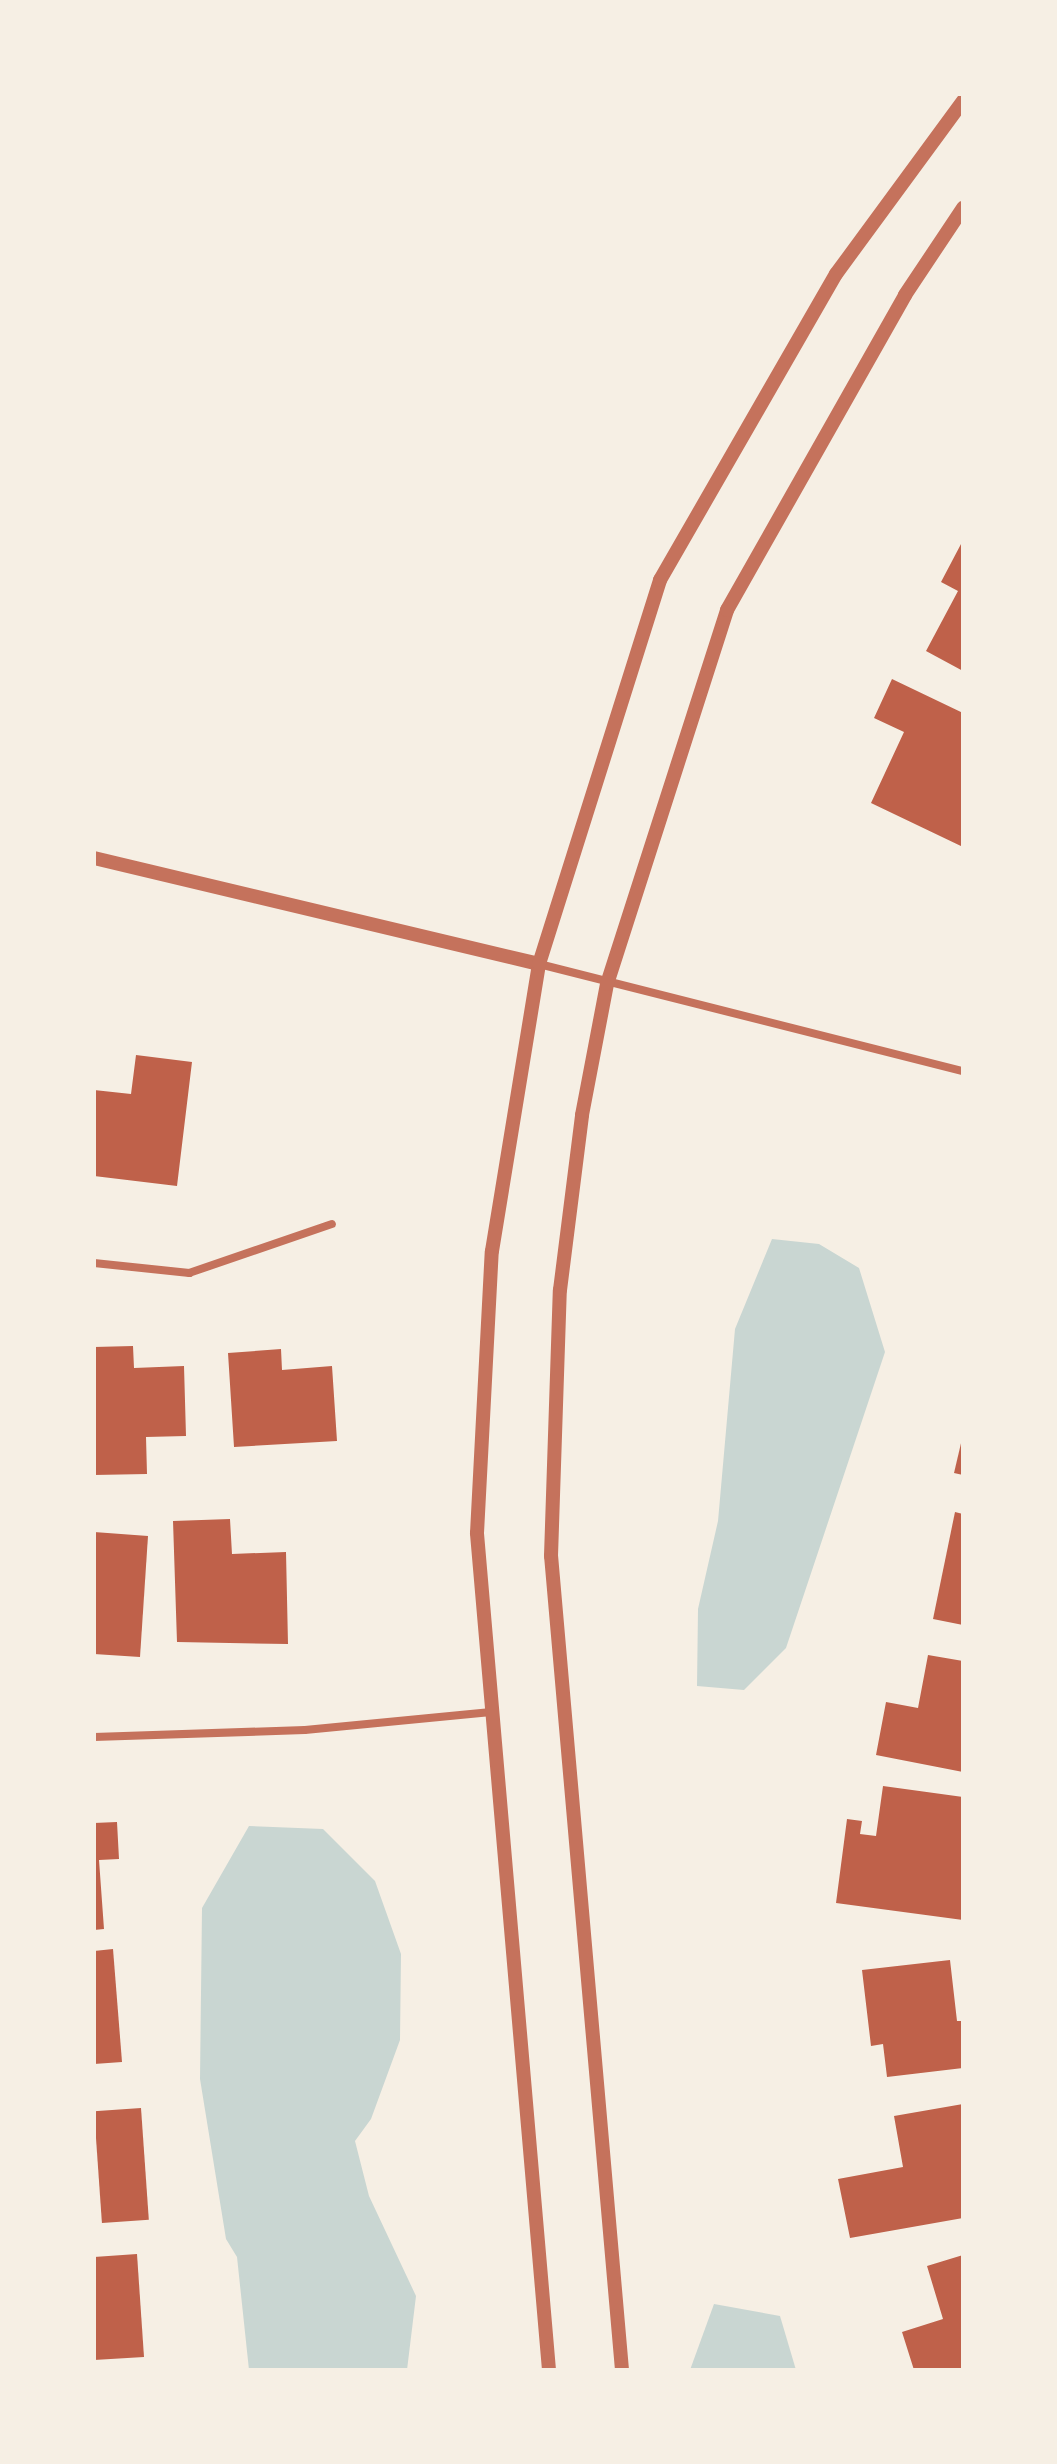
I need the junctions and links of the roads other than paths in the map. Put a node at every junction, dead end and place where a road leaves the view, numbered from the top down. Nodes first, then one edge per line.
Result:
1 (963, 101) edge
2 (963, 208) edge
3 (94, 858) edge
4 (539, 964) junction
5 (607, 984) junction
6 (963, 1071) edge
7 (332, 1224) dead end
8 (94, 1263) edge
9 (491, 1712) junction
10 (94, 1737) edge
11 (549, 2370) edge
12 (622, 2370) edge

1 - 4 street
2 - 5 street
3 - 4 street
4 - 5 street
4 - 9 street
5 - 6 street
5 - 12 street
7 - 8 street
9 - 10 street
9 - 11 street

